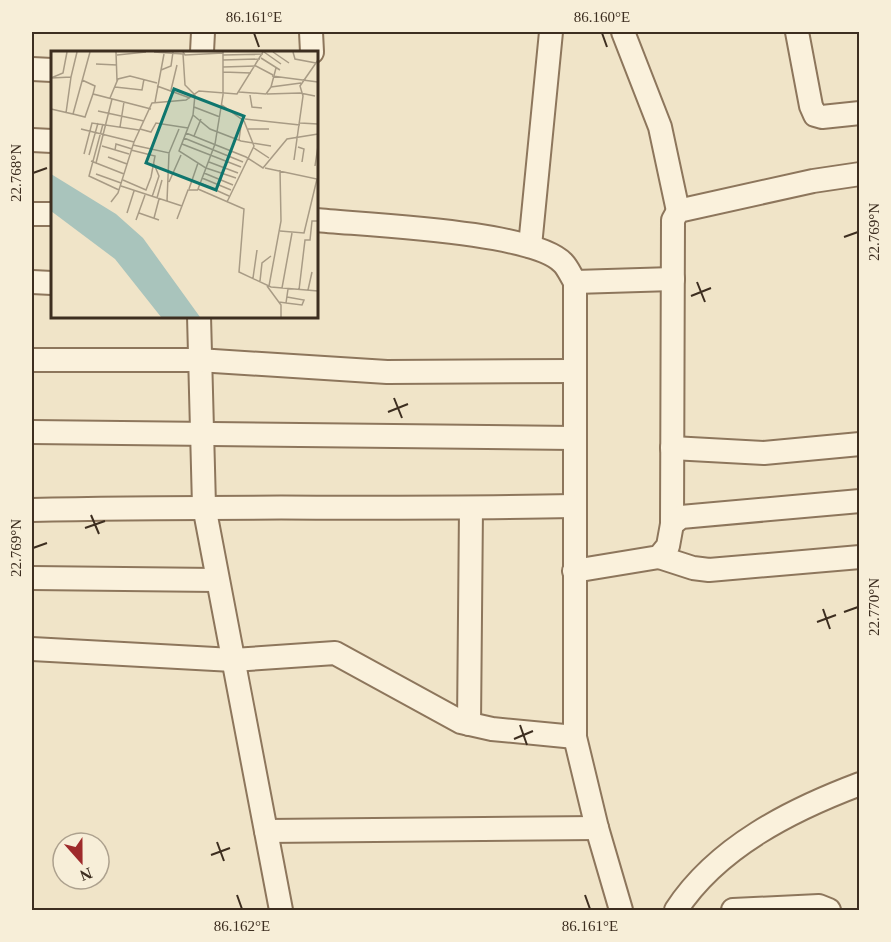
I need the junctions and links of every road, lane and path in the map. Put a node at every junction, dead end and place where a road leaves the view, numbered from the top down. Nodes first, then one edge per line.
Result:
1 (203, 32) edge
2 (311, 32) edge
3 (551, 32) edge
4 (623, 32) edge
5 (797, 32) edge
6 (202, 51) edge
7 (312, 51) edge
8 (32, 69) edge
9 (51, 70) edge
10 (860, 114) edge
11 (32, 140) edge
12 (51, 141) edge
13 (860, 174) edge
14 (678, 211) junction
15 (32, 214) edge
16 (51, 214) edge
17 (318, 220) edge
18 (530, 246) junction
19 (673, 279) junction
20 (32, 282) edge
21 (575, 282) junction
22 (51, 283) edge
23 (199, 318) edge
24 (32, 360) edge
25 (198, 360) junction
26 (573, 371) junction
27 (32, 432) edge
28 (200, 435) junction
29 (573, 438) junction
30 (860, 444) edge
31 (672, 448) junction
32 (860, 501) edge
33 (204, 506) junction
34 (573, 506) junction
35 (471, 508) junction
36 (32, 510) edge
37 (672, 524) junction
38 (659, 557) junction
39 (860, 558) edge
40 (574, 571) junction
41 (32, 578) edge
42 (216, 580) junction
43 (32, 649) edge
44 (233, 660) junction
45 (470, 724) junction
46 (575, 737) junction
47 (860, 784) edge
48 (597, 828) junction
49 (266, 831) junction
50 (281, 910) edge
51 (621, 910) edge
52 (676, 910) edge
53 (733, 910) edge
54 (829, 910) edge

1 - 6 street
2 - 7 street
3 - 18 street
4 - 14 street
5 - 10 street
8 - 9 street
11 - 12 street
13 - 14 street
14 - 19 street
15 - 16 street
17 - 18 street
18 - 21 street
19 - 21 street
19 - 31 street
20 - 22 street
21 - 26 street
23 - 25 street
24 - 25 street
25 - 26 street
25 - 28 street
26 - 29 street
27 - 28 street
28 - 29 street
28 - 33 street
29 - 34 street
30 - 31 street
31 - 37 street
32 - 37 street
33 - 35 street
33 - 36 street
33 - 42 street
34 - 35 street
34 - 40 street
35 - 45 street
37 - 38 street
38 - 39 street
38 - 40 street
40 - 46 street
41 - 42 street
42 - 44 street
43 - 44 street
44 - 45 street
44 - 49 street
45 - 46 street
46 - 48 street
47 - 52 street
48 - 49 street
48 - 51 street
49 - 50 street
53 - 54 street

